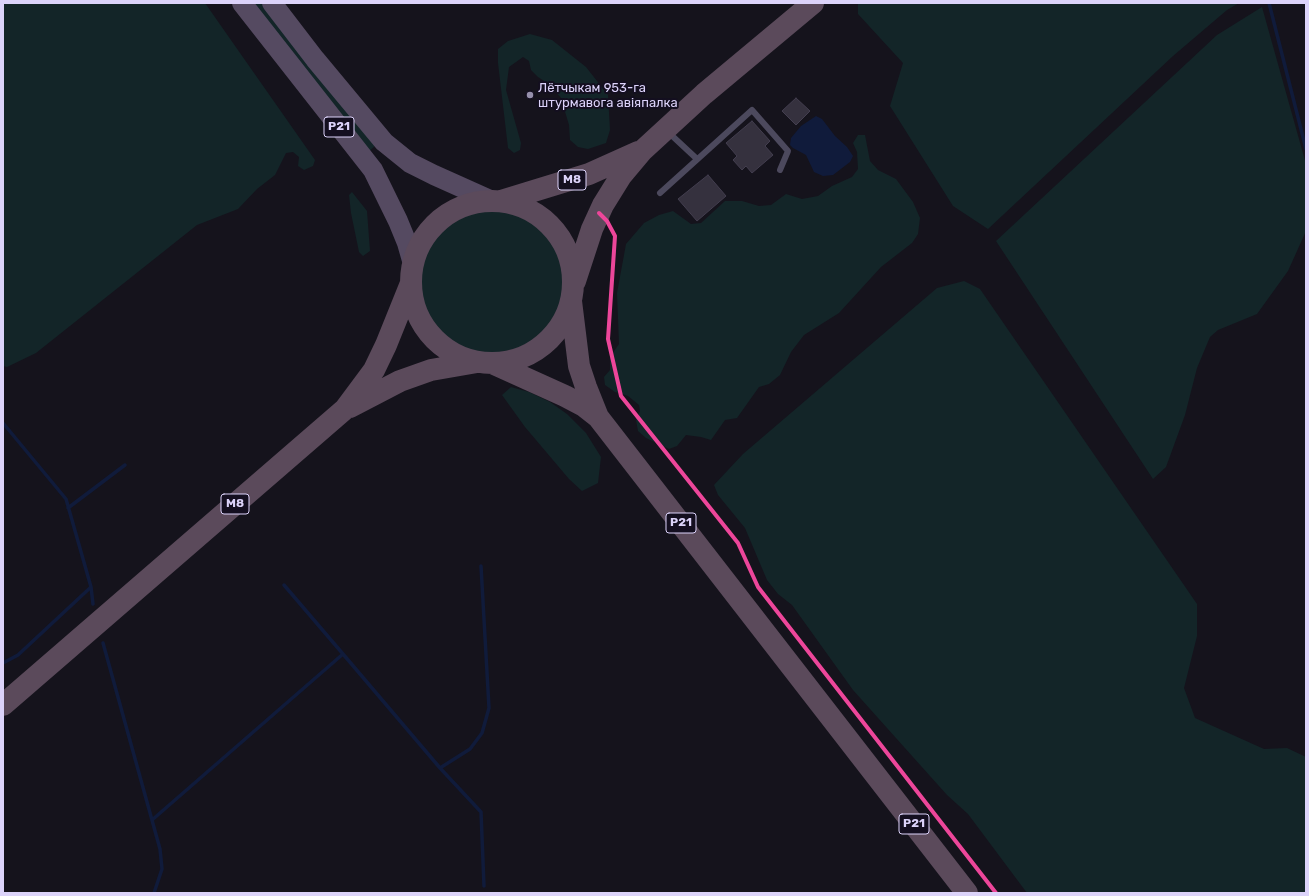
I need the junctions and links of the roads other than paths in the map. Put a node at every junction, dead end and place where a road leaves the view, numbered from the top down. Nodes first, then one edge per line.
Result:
1 (242, 3) edge
2 (272, 3) edge
3 (813, 3) edge
4 (665, 129) junction
5 (642, 151) junction
6 (697, 159) junction
7 (780, 170) dead end
8 (660, 193) dead end
9 (496, 201) junction
10 (412, 274) junction
11 (572, 294) junction
12 (486, 362) junction
13 (345, 409) junction
14 (598, 417) junction
15 (6, 699) edge
16 (967, 893) edge

1 - 10 main road, Р21
2 - 9 main road, Р21
3 - 4 highway, М8
4 - 5 highway, М8
4 - 6 lane
5 - 9 highway, М8
5 - 11 highway, М8
6 - 7 lane
6 - 8 lane
9 - 10 highway, М8
9 - 11 highway, М8
10 - 12 highway, М8
10 - 13 highway, М8
11 - 12 highway, М8
11 - 14 highway, Р21
12 - 13 highway, М8
12 - 14 highway, Р21
13 - 15 highway, М8
14 - 16 highway, Р21

